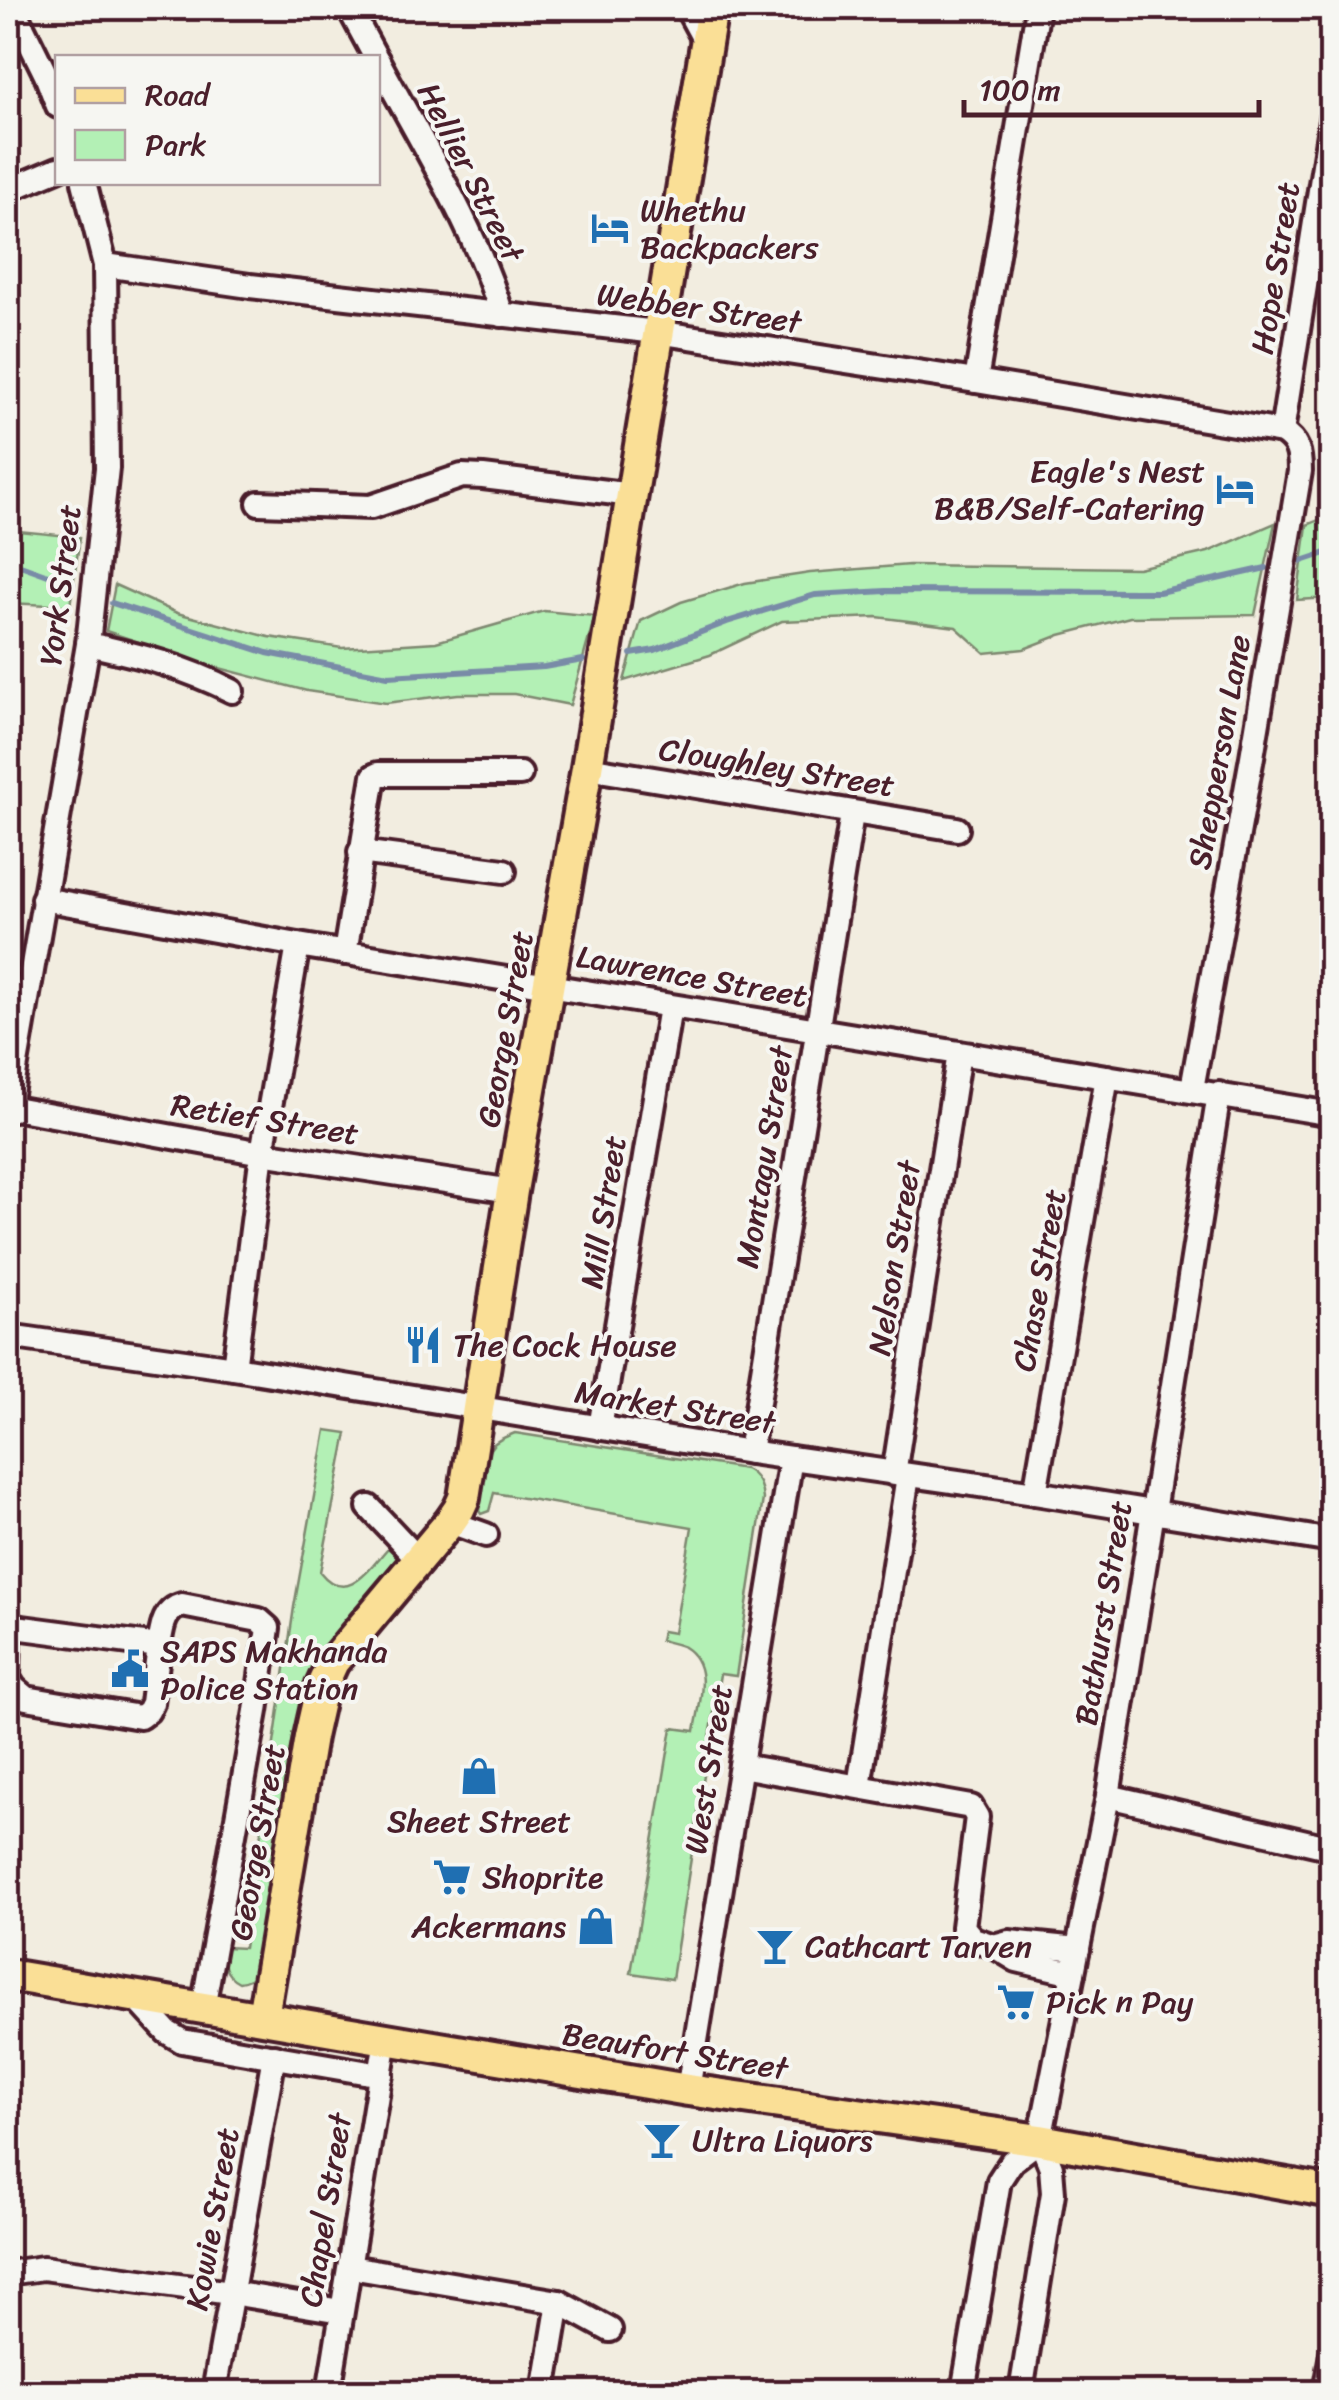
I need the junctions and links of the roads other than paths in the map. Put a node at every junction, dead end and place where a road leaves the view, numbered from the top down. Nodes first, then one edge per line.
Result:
1 (13, 8) edge
2 (349, 8) edge
3 (687, 8) edge
4 (712, 8) edge
5 (1038, 8) edge
6 (707, 45) junction
7 (375, 55) edge
8 (380, 65) edge
9 (55, 98) edge
10 (1332, 114) edge
11 (55, 170) edge
12 (85, 185) edge
13 (8, 190) edge
14 (1324, 216) edge
15 (104, 266) junction
16 (502, 315) junction
17 (657, 332) junction
18 (976, 381) junction
19 (1282, 432) junction
20 (632, 495) junction
21 (259, 503) dead end
22 (88, 644) junction
23 (232, 692) dead end
24 (586, 768) junction
25 (520, 774) dead end
26 (852, 814) junction
27 (956, 829) dead end
28 (360, 852) junction
29 (504, 871) dead end
30 (43, 899) junction
31 (298, 945) junction
32 (345, 952) junction
33 (548, 984) junction
34 (670, 1007) junction
35 (816, 1030) junction
36 (958, 1053) junction
37 (1107, 1077) junction
38 (1192, 1089) junction
39 (1218, 1094) junction
40 (8, 1109) edge
41 (1332, 1114) edge
42 (262, 1153) junction
43 (512, 1191) junction
44 (8, 1336) edge
45 (234, 1368) junction
46 (478, 1406) junction
47 (600, 1428) junction
48 (750, 1452) junction
49 (791, 1458) junction
50 (901, 1475) junction
51 (1036, 1493) junction
52 (368, 1507) dead end
53 (1151, 1512) junction
54 (450, 1522) junction
55 (486, 1535) dead end
56 (1332, 1541) edge
57 (419, 1560) junction
58 (8, 1626) edge
59 (159, 1646) junction
60 (741, 1766) junction
61 (859, 1786) junction
62 (1108, 1796) junction
63 (1332, 1848) edge
64 (994, 1946) junction
65 (1078, 1950) junction
66 (1073, 1974) junction
67 (8, 1975) edge
68 (136, 1998) junction
69 (203, 2008) junction
70 (263, 2018) junction
71 (386, 2038) junction
72 (274, 2056) junction
73 (381, 2075) junction
74 (688, 2090) junction
75 (1040, 2140) junction
76 (1332, 2192) edge
77 (350, 2267) junction
78 (8, 2273) edge
79 (232, 2293) junction
80 (560, 2302) junction
81 (341, 2311) junction
82 (610, 2330) dead end
83 (1332, 2354) edge
84 (214, 2392) edge
85 (329, 2392) edge
86 (544, 2392) edge
87 (963, 2392) edge
88 (1021, 2392) edge
89 (1325, 2392) edge

1 - 9 street
2 - 7 street, Hellier Street
3 - 6 street
4 - 6 main road, George Street
5 - 18 street
6 - 17 main road, George Street
8 - 16 street, Hellier Street
10 - 14 street, Hope Street
11 - 13 street
12 - 15 street, York Street
14 - 19 street, Hope Street
15 - 16 street, Webber Street
15 - 22 street, York Street
16 - 17 street, Webber Street
17 - 18 street, Webber Street
17 - 20 main road, George Street
18 - 19 street, Webber Street
19 - 38 street, Shepperson Lane
20 - 21 street
20 - 24 main road, George Street
22 - 23 street
22 - 30 street, York Street
24 - 26 street, Cloughley Street
24 - 33 main road, George Street
25 - 28 street
26 - 27 street, Cloughley Street
26 - 35 street, Montagu Street
28 - 29 street
28 - 32 street
30 - 31 street, Lawrence Street
30 - 40 street, York Street
31 - 32 street, Lawrence Street
31 - 42 street
32 - 33 street, Lawrence Street
33 - 34 street, Lawrence Street
33 - 43 main road, George Street
34 - 35 street, Lawrence Street
34 - 47 street, Mill Street
35 - 36 street, Lawrence Street
35 - 48 street, Montagu Street
36 - 37 street, Lawrence Street
36 - 50 street, Nelson Street
37 - 38 street, Lawrence Street
37 - 51 street, Chase Street
38 - 39 street, Lawrence Street
39 - 41 street, Lawrence Street
39 - 53 street, Bathurst Street
40 - 42 street, Retief Street
42 - 43 street, Retief Street
42 - 45 street
43 - 46 main road, George Street
44 - 45 street, Market Street
45 - 46 street, Market Street
46 - 47 street, Market Street
46 - 54 main road, George Street
47 - 48 street, Market Street
48 - 49 street, Market Street
49 - 50 street, Market Street
49 - 60 street, West Street
50 - 51 street, Market Street
50 - 61 street, Nelson Street
51 - 53 street, Market Street
52 - 57 street
53 - 56 street, Market Street
53 - 62 street, Bathurst Street
54 - 55 street
54 - 57 main road, George Street
57 - 70 main road, George Street
58 - 59 street
58 - 59 street
59 - 69 street
60 - 61 street
60 - 74 street, West Street
61 - 64 street
62 - 63 street
62 - 65 street, Bathurst Street
64 - 65 street
64 - 66 street
65 - 66 street, Bathurst Street
66 - 75 street, Bathurst Street
67 - 68 main road, Beaufort Street
68 - 69 main road, Beaufort Street
68 - 72 street
69 - 70 main road, Beaufort Street
70 - 71 main road, Beaufort Street
71 - 73 street, Chapel Street
71 - 74 main road, Beaufort Street
72 - 73 street
72 - 79 street, Kowie Street
73 - 77 street, Chapel Street
74 - 75 main road, Beaufort Street
75 - 76 main road, Beaufort Street
75 - 87 street
75 - 88 street, Bathurst Street
77 - 80 street
77 - 81 street, Chapel Street
78 - 79 street
79 - 81 street
79 - 84 street, Kowie Street
80 - 82 street
80 - 86 street
81 - 85 street, Chapel Street
83 - 89 street

